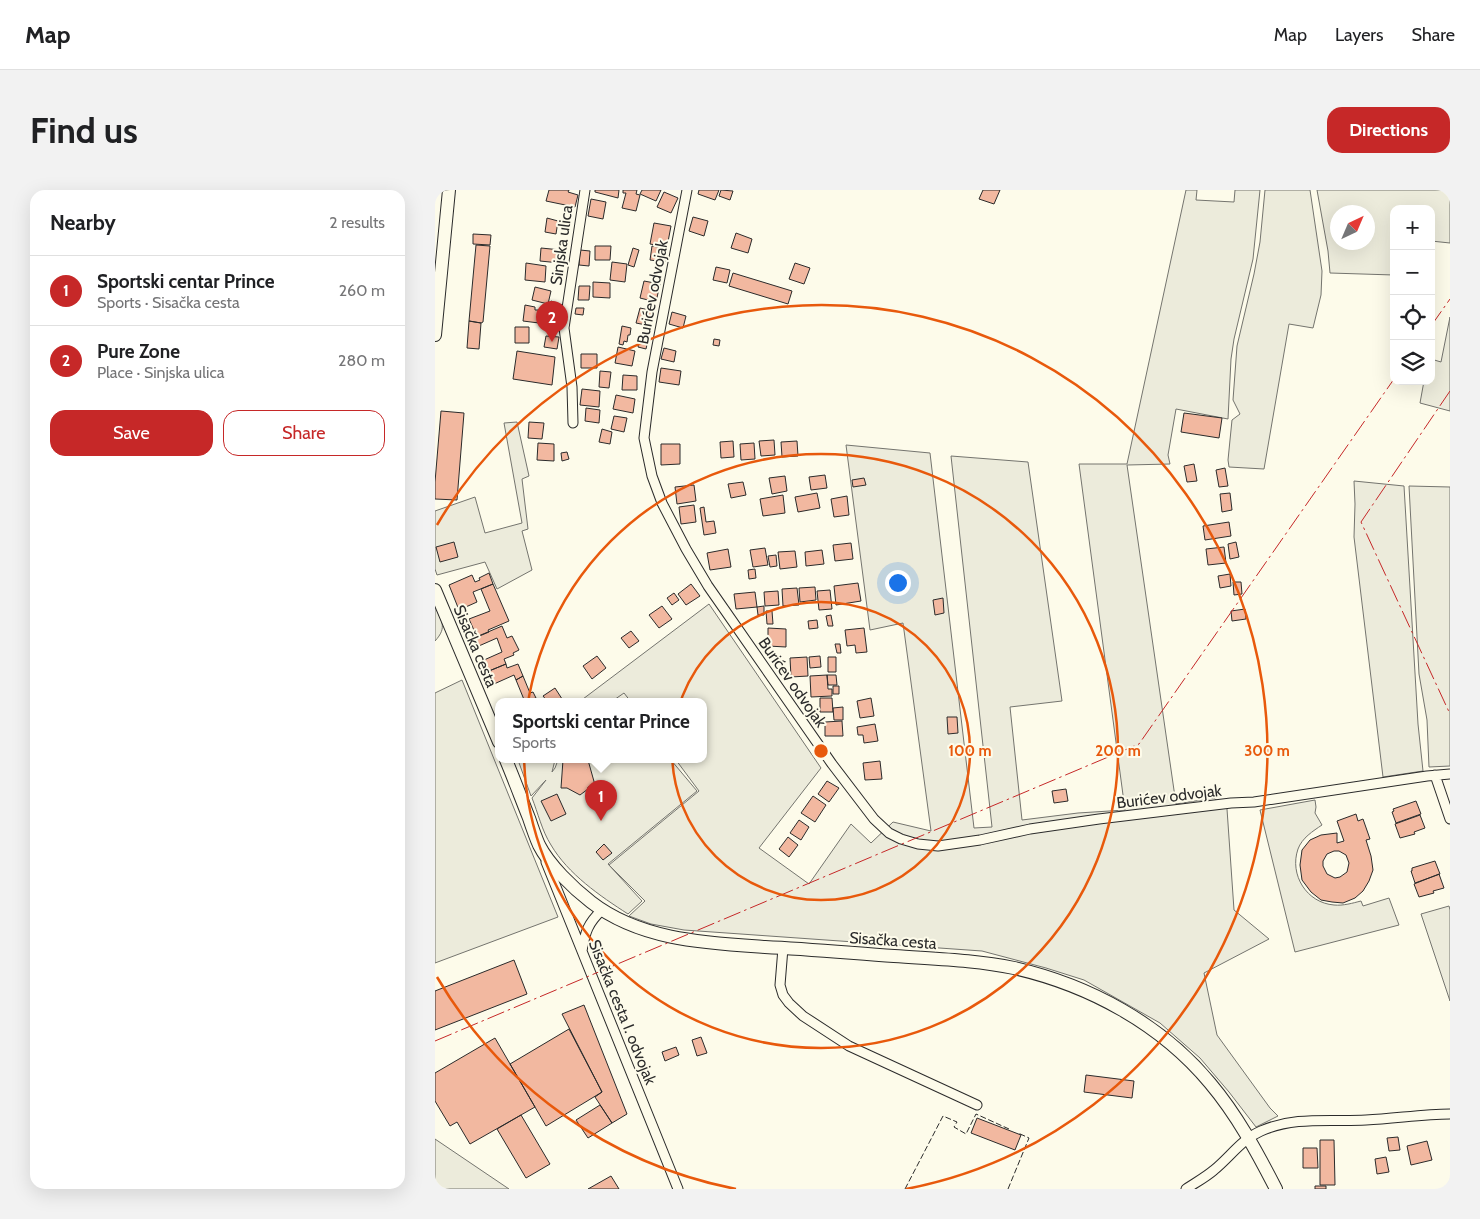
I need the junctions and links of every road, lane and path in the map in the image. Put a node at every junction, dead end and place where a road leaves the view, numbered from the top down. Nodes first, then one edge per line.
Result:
1 (449, 190) edge
2 (585, 190) edge
3 (687, 190) edge
4 (435, 336) edge
5 (573, 423) dead end
6 (435, 590) edge
7 (495, 732) edge
8 (507, 763) edge
9 (1450, 774) edge
10 (1435, 775) junction
11 (1450, 819) edge
12 (540, 846) junction
13 (603, 910) junction
14 (783, 948) junction
15 (582, 951) junction
16 (977, 1105) dead end
17 (1450, 1114) edge
18 (1249, 1138) junction
19 (678, 1189) edge
20 (1186, 1189) edge
21 (1275, 1189) edge

1 - 4 main road
2 - 5 street, Sinjska ulica
3 - 10 street, Burićev odvojak
6 - 7 main road, Sisačka cesta
8 - 12 main road, Sisačka cesta
9 - 10 street, Burićev odvojak
10 - 11 street
12 - 13 main road, Sisačka cesta
12 - 15 street, Sisačka cesta I. odvojak
13 - 14 main road, Sisačka cesta
13 - 15 street
14 - 16 street
14 - 18 main road, Sisačka cesta
15 - 19 street, Sisačka cesta I. odvojak
17 - 18 street
18 - 20 street
18 - 21 main road, Sisačka cesta

